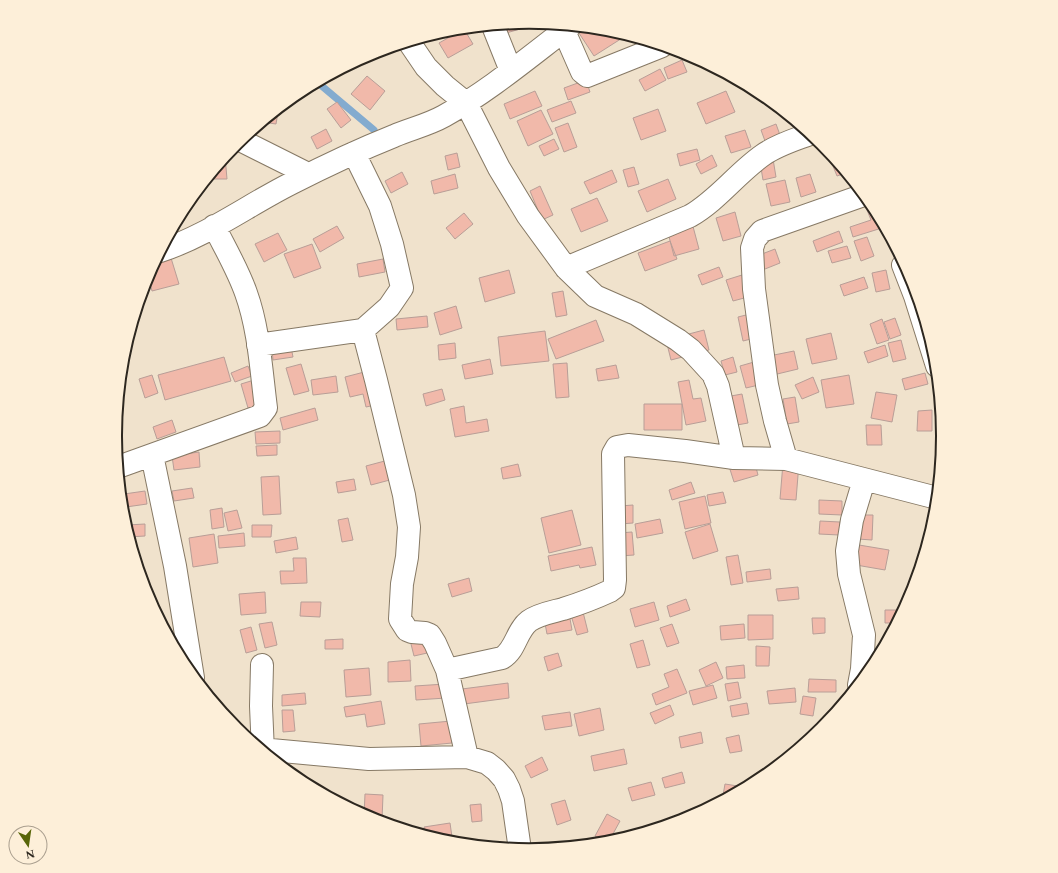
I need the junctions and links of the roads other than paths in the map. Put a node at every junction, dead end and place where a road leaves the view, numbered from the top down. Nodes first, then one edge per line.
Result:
1 (495, 31) edge
2 (564, 31) edge
3 (568, 31) edge
4 (412, 47) edge
5 (654, 49) edge
6 (511, 71) junction
7 (466, 103) junction
8 (805, 136) edge
9 (246, 143) edge
10 (354, 153) junction
11 (308, 174) junction
12 (859, 197) edge
13 (214, 226) junction
14 (168, 249) edge
15 (566, 268) junction
16 (363, 330) junction
17 (258, 345) junction
18 (152, 455) junction
19 (734, 458) junction
20 (786, 459) junction
21 (122, 465) edge
22 (864, 480) junction
23 (932, 497) edge
24 (191, 664) edge
25 (262, 665) dead end
26 (447, 670) junction
27 (862, 672) edge
28 (262, 745) edge
29 (271, 752) edge
30 (467, 757) junction
31 (519, 844) edge

1 - 6 street
2 - 6 street
3 - 5 street
4 - 7 street
6 - 7 street
7 - 10 street
7 - 15 street
8 - 15 street
9 - 11 street
10 - 11 street
10 - 16 street
11 - 13 street
12 - 20 street
13 - 14 street
13 - 17 street
15 - 19 street
16 - 17 street
16 - 26 street
17 - 18 street
18 - 21 street
18 - 24 street
19 - 20 street
19 - 26 street
20 - 22 street
22 - 23 street
22 - 27 street
25 - 28 street
26 - 30 street
29 - 30 street
30 - 31 street

